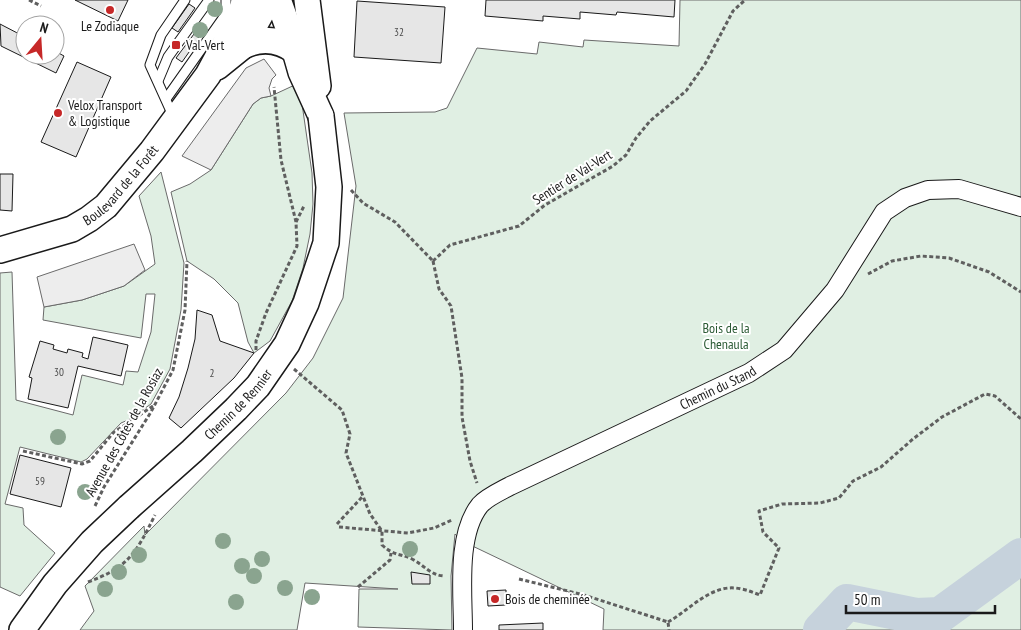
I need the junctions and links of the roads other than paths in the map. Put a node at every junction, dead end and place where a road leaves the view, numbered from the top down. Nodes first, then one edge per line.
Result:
1 (185, 0) edge
2 (209, 0) edge
3 (226, 0) edge
4 (244, 0) edge
5 (307, 0) edge
6 (275, 1) edge
7 (244, 46) junction
8 (295, 51) junction
9 (208, 75) junction
10 (158, 81) junction
11 (170, 110) junction
12 (321, 116) junction
13 (1021, 207) edge
14 (0, 250) edge
15 (22, 630) edge
16 (463, 630) edge

1 - 10 lane
2 - 10 lane
3 - 11 lane
4 - 9 street, Boulevard de la Forêt
5 - 12 street, Chemin de Rennier
6 - 7 street, Boulevard de la Forêt
6 - 8 street, Chemin de Rennier
7 - 8 street
7 - 9 street, Boulevard de la Forêt
8 - 12 street, Chemin de Rennier
9 - 11 street, Boulevard de la Forêt
10 - 11 lane
11 - 14 street, Boulevard de la Forêt
12 - 15 street, Chemin de Rennier, bridge
13 - 16 street, Chemin du Stand

